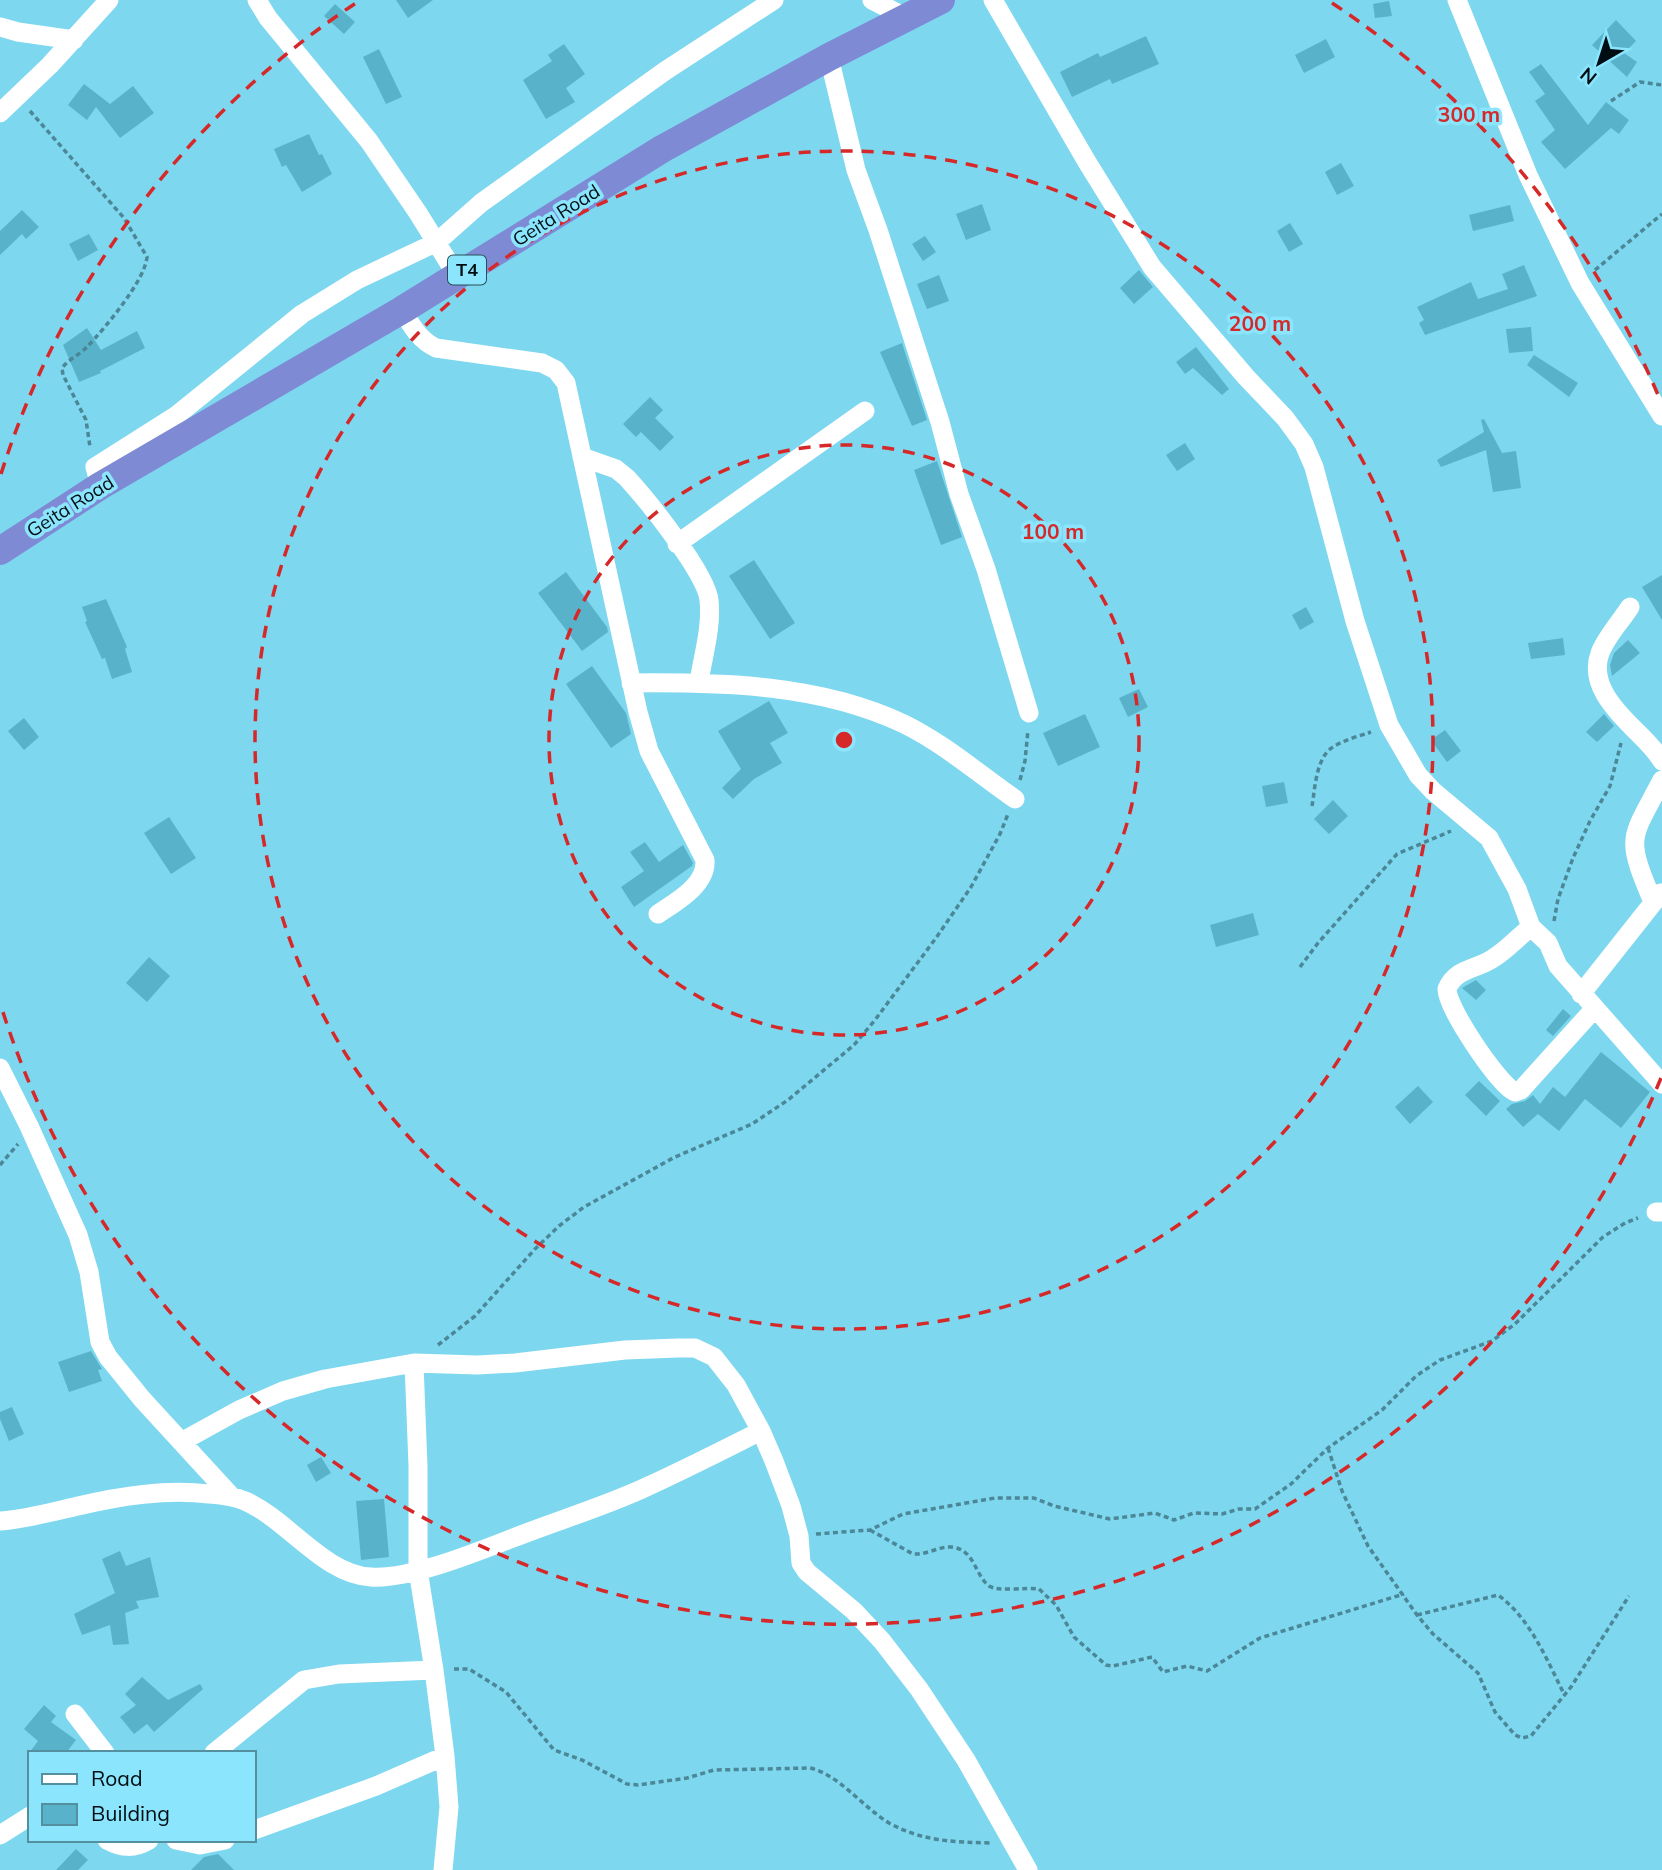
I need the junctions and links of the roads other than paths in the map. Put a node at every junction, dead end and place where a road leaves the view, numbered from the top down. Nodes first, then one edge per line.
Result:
1 (109, 0) edge
2 (257, 0) edge
3 (774, 0) edge
4 (872, 0) edge
5 (941, 0) edge
6 (993, 0) edge
7 (1457, 0) edge
8 (905, 17) junction
9 (0, 27) edge
10 (74, 40) junction
11 (829, 57) junction
12 (0, 113) edge
13 (437, 242) junction
14 (457, 276) junction
15 (402, 310) junction
16 (865, 411) dead end
17 (1662, 416) edge
18 (582, 457) junction
19 (98, 477) junction
20 (677, 544) junction
21 (0, 551) edge
22 (1630, 607) dead end
23 (699, 682) junction
24 (631, 683) junction
25 (1029, 713) road end
26 (1662, 761) edge
27 (1662, 780) edge
28 (1015, 799) road end
29 (1657, 897) edge
30 (659, 914) dead end
31 (1531, 927) junction
32 (1588, 1001) junction
33 (0, 1068) edge
34 (1662, 1084) edge
35 (414, 1363) junction
36 (761, 1431) junction
37 (181, 1443) junction
38 (231, 1496) junction
39 (0, 1521) edge
40 (418, 1570) junction
41 (434, 1670) junction
42 (75, 1714) dead end
43 (103, 1751) edge
44 (216, 1751) edge
45 (445, 1756) junction
46 (28, 1816) edge
47 (256, 1829) edge
48 (0, 1835) edge
49 (111, 1842) edge
50 (146, 1842) edge
51 (184, 1842) edge
52 (215, 1842) edge
53 (443, 1870) edge
54 (1028, 1870) edge

1 - 10 street
2 - 13 street
3 - 13 street
4 - 8 street
5 - 8 highway, Geita Road / T4
6 - 31 street
7 - 17 street
8 - 11 highway, Geita Road / T4
9 - 10 street
10 - 12 street
11 - 14 highway, Geita Road / T4
11 - 25 street
13 - 14 street
13 - 19 street
14 - 15 highway, Geita Road / T4
15 - 18 street
15 - 19 highway, Geita Road / T4
16 - 20 street
18 - 20 street
18 - 24 street
19 - 21 highway, Geita Road / T4
20 - 23 street
22 - 26 street
23 - 24 street
23 - 28 street
24 - 30 street
27 - 29 street
29 - 32 street
31 - 32 street
31 - 32 street
32 - 34 street
33 - 37 street
35 - 36 street
35 - 37 street
35 - 40 street
36 - 40 street
36 - 54 street
37 - 38 street
38 - 39 street
38 - 40 street
40 - 41 street
41 - 44 street
41 - 45 street
42 - 43 street
45 - 47 street
45 - 53 street
46 - 48 street
49 - 50 street
51 - 52 street

